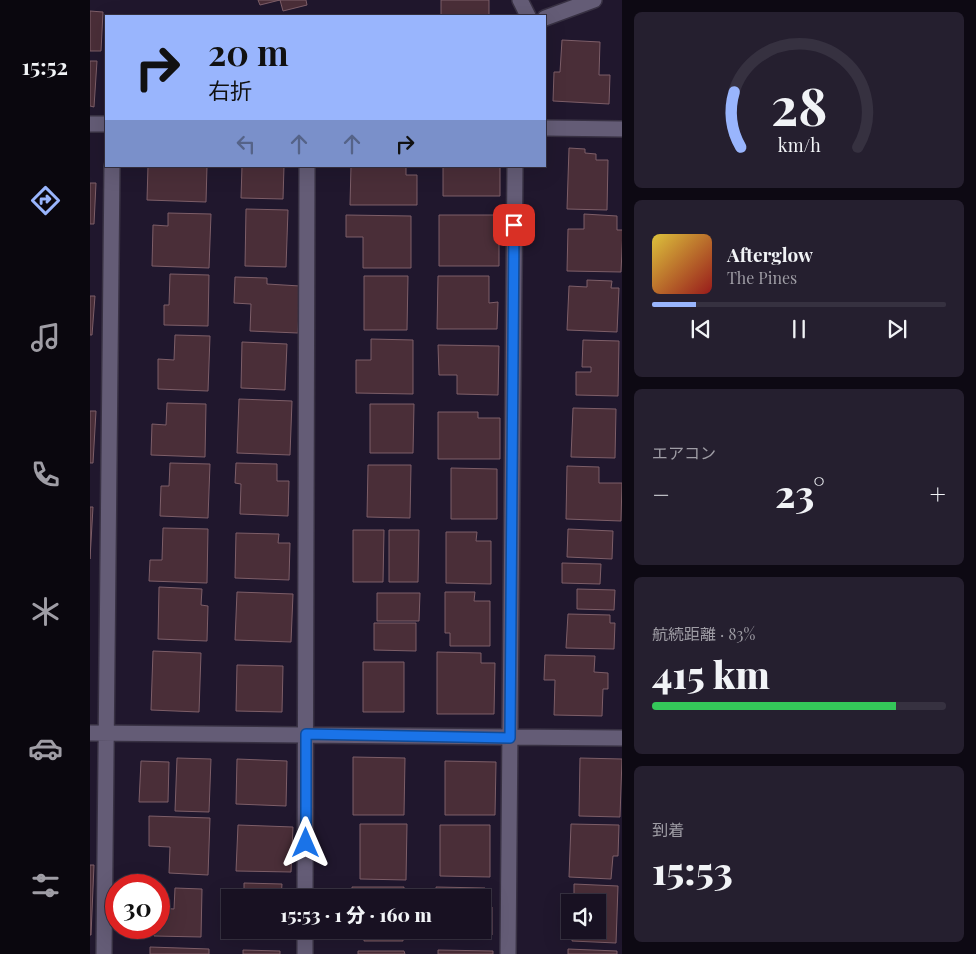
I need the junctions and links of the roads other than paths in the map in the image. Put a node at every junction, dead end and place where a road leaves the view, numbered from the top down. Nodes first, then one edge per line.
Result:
1 (520, 0) edge
2 (594, 0) edge
3 (528, 15) edge
4 (546, 18) edge
5 (90, 124) edge
6 (105, 124) edge
7 (546, 128) edge
8 (622, 129) edge
9 (112, 167) edge
10 (307, 167) edge
11 (515, 167) edge
12 (90, 733) edge
13 (106, 733) junction
14 (306, 734) junction
15 (510, 738) junction
16 (622, 738) edge
17 (306, 889) edge
18 (305, 939) edge
19 (104, 954) edge
20 (305, 954) edge
21 (508, 954) edge

1 - 3 street
2 - 4 street
5 - 6 street
7 - 8 street
9 - 13 street
10 - 14 street
11 - 15 street
12 - 13 street
13 - 14 street
13 - 19 street
14 - 15 street
14 - 17 street
15 - 16 street
15 - 21 street
18 - 20 street

